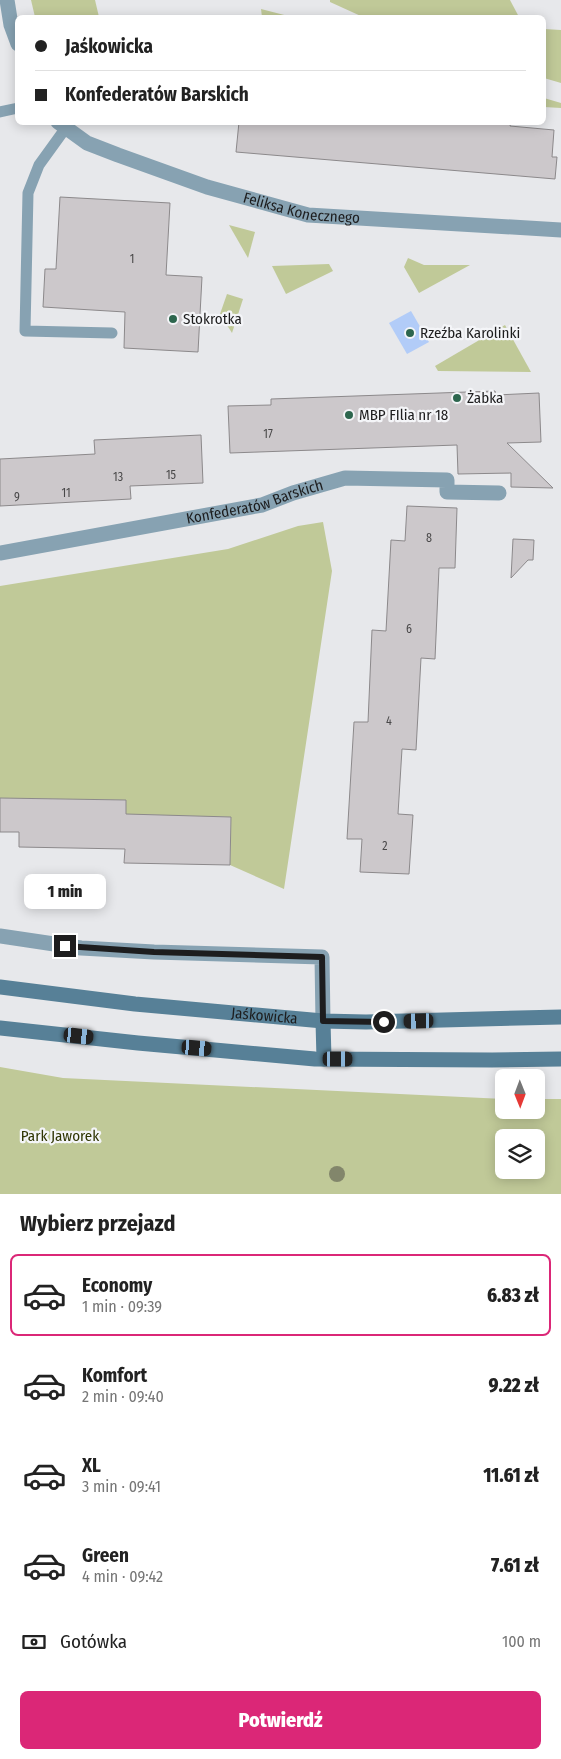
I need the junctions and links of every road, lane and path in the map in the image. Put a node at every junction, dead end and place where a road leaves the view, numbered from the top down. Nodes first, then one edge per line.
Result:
1 (7, 0) edge
2 (15, 36) edge
3 (15, 109) edge
4 (0, 112) edge
5 (61, 126) edge
6 (561, 230) edge
7 (112, 333) dead end
8 (499, 494) dead end
9 (0, 553) edge
10 (0, 936) edge
11 (0, 987) edge
12 (561, 1017) edge
13 (323, 1021) junction
14 (0, 1028) edge
15 (324, 1059) junction
16 (561, 1059) edge

1 - 2 street
3 - 4 lane
5 - 6 street, Feliksa Konecznego
5 - 7 lane
8 - 9 street, Konfederatów Barskich
10 - 13 street
11 - 13 street, Jaśkowicka
12 - 13 street, Jaśkowicka
13 - 15 street
14 - 15 street
15 - 16 street

